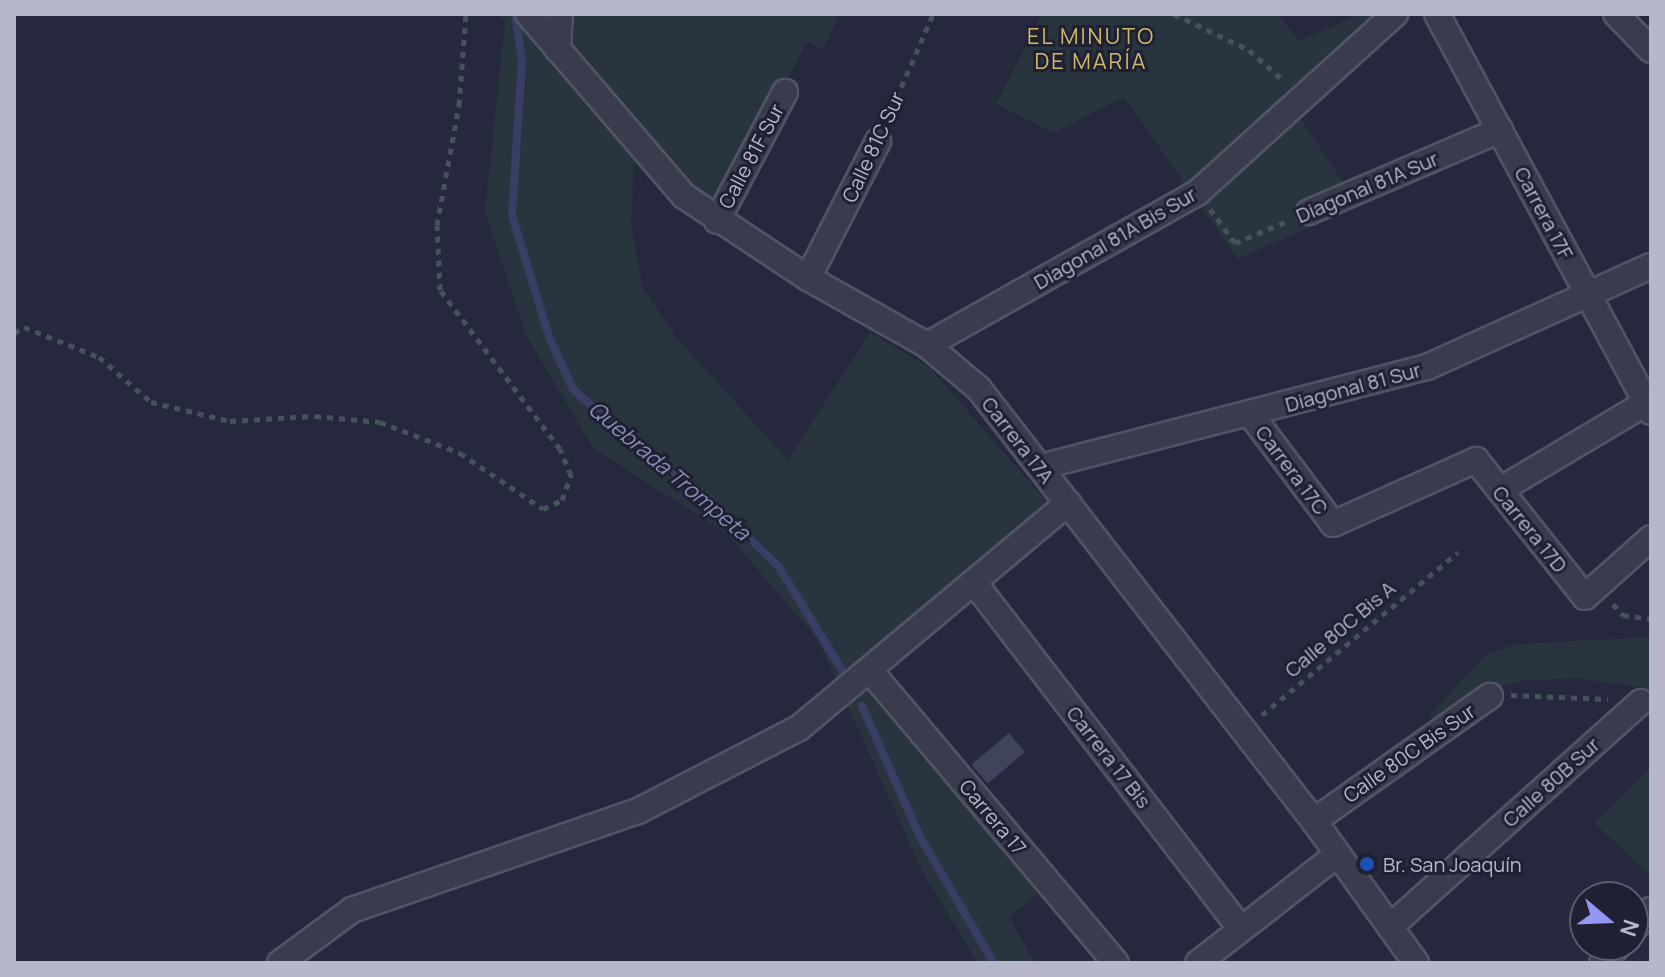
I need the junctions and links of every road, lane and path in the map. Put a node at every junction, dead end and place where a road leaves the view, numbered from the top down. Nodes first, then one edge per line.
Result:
1 (466, 14) edge
2 (528, 14) edge
3 (560, 14) edge
4 (933, 14) edge
5 (1174, 14) edge
6 (1395, 14) edge
7 (1437, 14) edge
8 (1616, 14) edge
9 (558, 50) junction
10 (1651, 50) edge
11 (785, 92) dead end
12 (1303, 98) junction
13 (1500, 130) junction
14 (878, 141) joint
15 (1197, 193) junction
16 (1309, 212) joint
17 (717, 221) junction
18 (1651, 266) edge
19 (808, 278) junction
20 (1587, 294) junction
21 (14, 333) edge
22 (927, 345) junction
23 (1649, 405) edge
24 (1251, 415) junction
25 (1476, 460) joint
26 (1040, 467) junction
27 (1500, 490) junction
28 (1068, 503) junction
29 (1651, 538) edge
30 (1458, 552) dead end
31 (976, 585) junction
32 (1590, 592) junction
33 (1651, 619) edge
34 (871, 672) junction
35 (1490, 696) joint
36 (1641, 702) joint
37 (1243, 731) junction
38 (1314, 821) junction
39 (1338, 854) junction
40 (1390, 927) junction
41 (1241, 929) junction
42 (1402, 958) edge
43 (280, 963) edge
44 (1116, 963) edge
45 (1198, 963) edge

1 - 21 path
2 - 9 street, Carrera 17A
3 - 9 street
4 - 14 path, Calle 81C Sur
5 - 12 path
6 - 12 street, Diagonal 81A Bis Sur
7 - 13 street, Carrera 17F
8 - 10 street
9 - 17 street, Carrera 17A
11 - 17 street, Calle 81F Sur
12 - 15 street, Diagonal 81A Bis Sur
13 - 16 street, Diagonal 81A Sur
13 - 20 street, Carrera 17F
14 - 19 street, Calle 81C Sur
15 - 16 path, Diagonal 81A Sur
15 - 22 street, Diagonal 81A Bis Sur
17 - 19 street, Carrera 17A
18 - 20 street, Diagonal 81 Sur
19 - 22 street, Carrera 17A
20 - 23 street, Carrera 17F
20 - 24 street, Diagonal 81 Sur
22 - 26 street, Carrera 17A
23 - 27 street
24 - 25 street, Carrera 17C
24 - 26 street, Diagonal 81 Sur
25 - 27 street, Carrera 17D
26 - 28 street, Carrera 17A
27 - 32 street, Carrera 17D
28 - 31 street
28 - 37 street, Carrera 17A
29 - 32 street
30 - 37 path, Calle 80C Bis A
31 - 34 street
31 - 41 street, Carrera 17 Bis
32 - 33 path
34 - 43 street
34 - 44 street, Carrera 17
35 - 36 path, Calle 80C Bis Sur
35 - 38 street, Calle 80C Bis Sur
36 - 40 street, Calle 80B Sur
37 - 38 street, Carrera 17A
38 - 39 street, Carrera 17A
39 - 40 street, Carrera 17A
39 - 41 street
40 - 42 street, Carrera 17A
41 - 45 street

